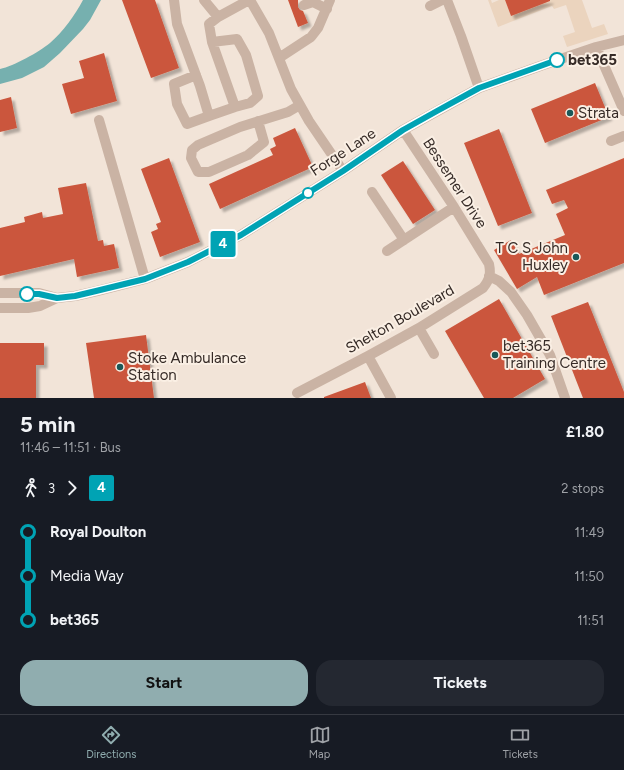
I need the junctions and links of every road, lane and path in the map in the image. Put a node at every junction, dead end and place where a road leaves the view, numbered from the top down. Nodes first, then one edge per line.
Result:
1 (174, 0) edge
2 (204, 0) edge
3 (249, 0) edge
4 (442, 0) edge
5 (447, 0) edge
6 (328, 5) edge
7 (304, 6) dead end
8 (430, 6) dead end
9 (218, 17) junction
10 (624, 40) edge
11 (212, 42) junction
12 (596, 47) junction
13 (279, 58) junction
14 (196, 75) junction
15 (479, 88) junction
16 (300, 105) junction
17 (235, 108) junction
18 (624, 111) edge
19 (209, 116) junction
20 (99, 120) dead end
21 (258, 121) junction
22 (403, 130) junction
23 (624, 136) edge
24 (611, 141) dead end
25 (343, 171) junction
26 (372, 192) dead end
27 (454, 207) junction
28 (404, 240) junction
29 (387, 251) dead end
30 (489, 276) junction
31 (145, 279) junction
32 (0, 293) edge
33 (57, 298) junction
34 (0, 308) edge
35 (420, 328) junction
36 (434, 354) dead end
37 (368, 356) junction
38 (296, 393) dead end
39 (391, 398) edge
40 (565, 398) edge

1 - 14 street
2 - 9 street
3 - 9 street
3 - 13 street
4 - 8 street
5 - 15 street
6 - 7 street
6 - 13 street
9 - 11 street
10 - 12 street, Forge Lane
11 - 17 street
11 - 17 street
12 - 15 street, Forge Lane
12 - 18 street
13 - 16 street
14 - 19 street
14 - 19 street
15 - 22 street, Forge Lane
16 - 21 street
16 - 25 street
17 - 19 street
20 - 31 street
21 - 21 street
22 - 25 street, Forge Lane
22 - 27 street, Bessemer Drive
23 - 24 street
25 - 31 street, Forge Lane
26 - 28 street
27 - 28 street
27 - 30 street, Bessemer Drive
28 - 29 street
30 - 35 street, Shelton Boulevard
30 - 40 street
31 - 33 street, Forge Lane
32 - 33 street, Forge Lane
33 - 34 street, Forge Lane
35 - 36 street
35 - 37 street, Shelton Boulevard
37 - 38 street, Shelton Boulevard
37 - 39 street

